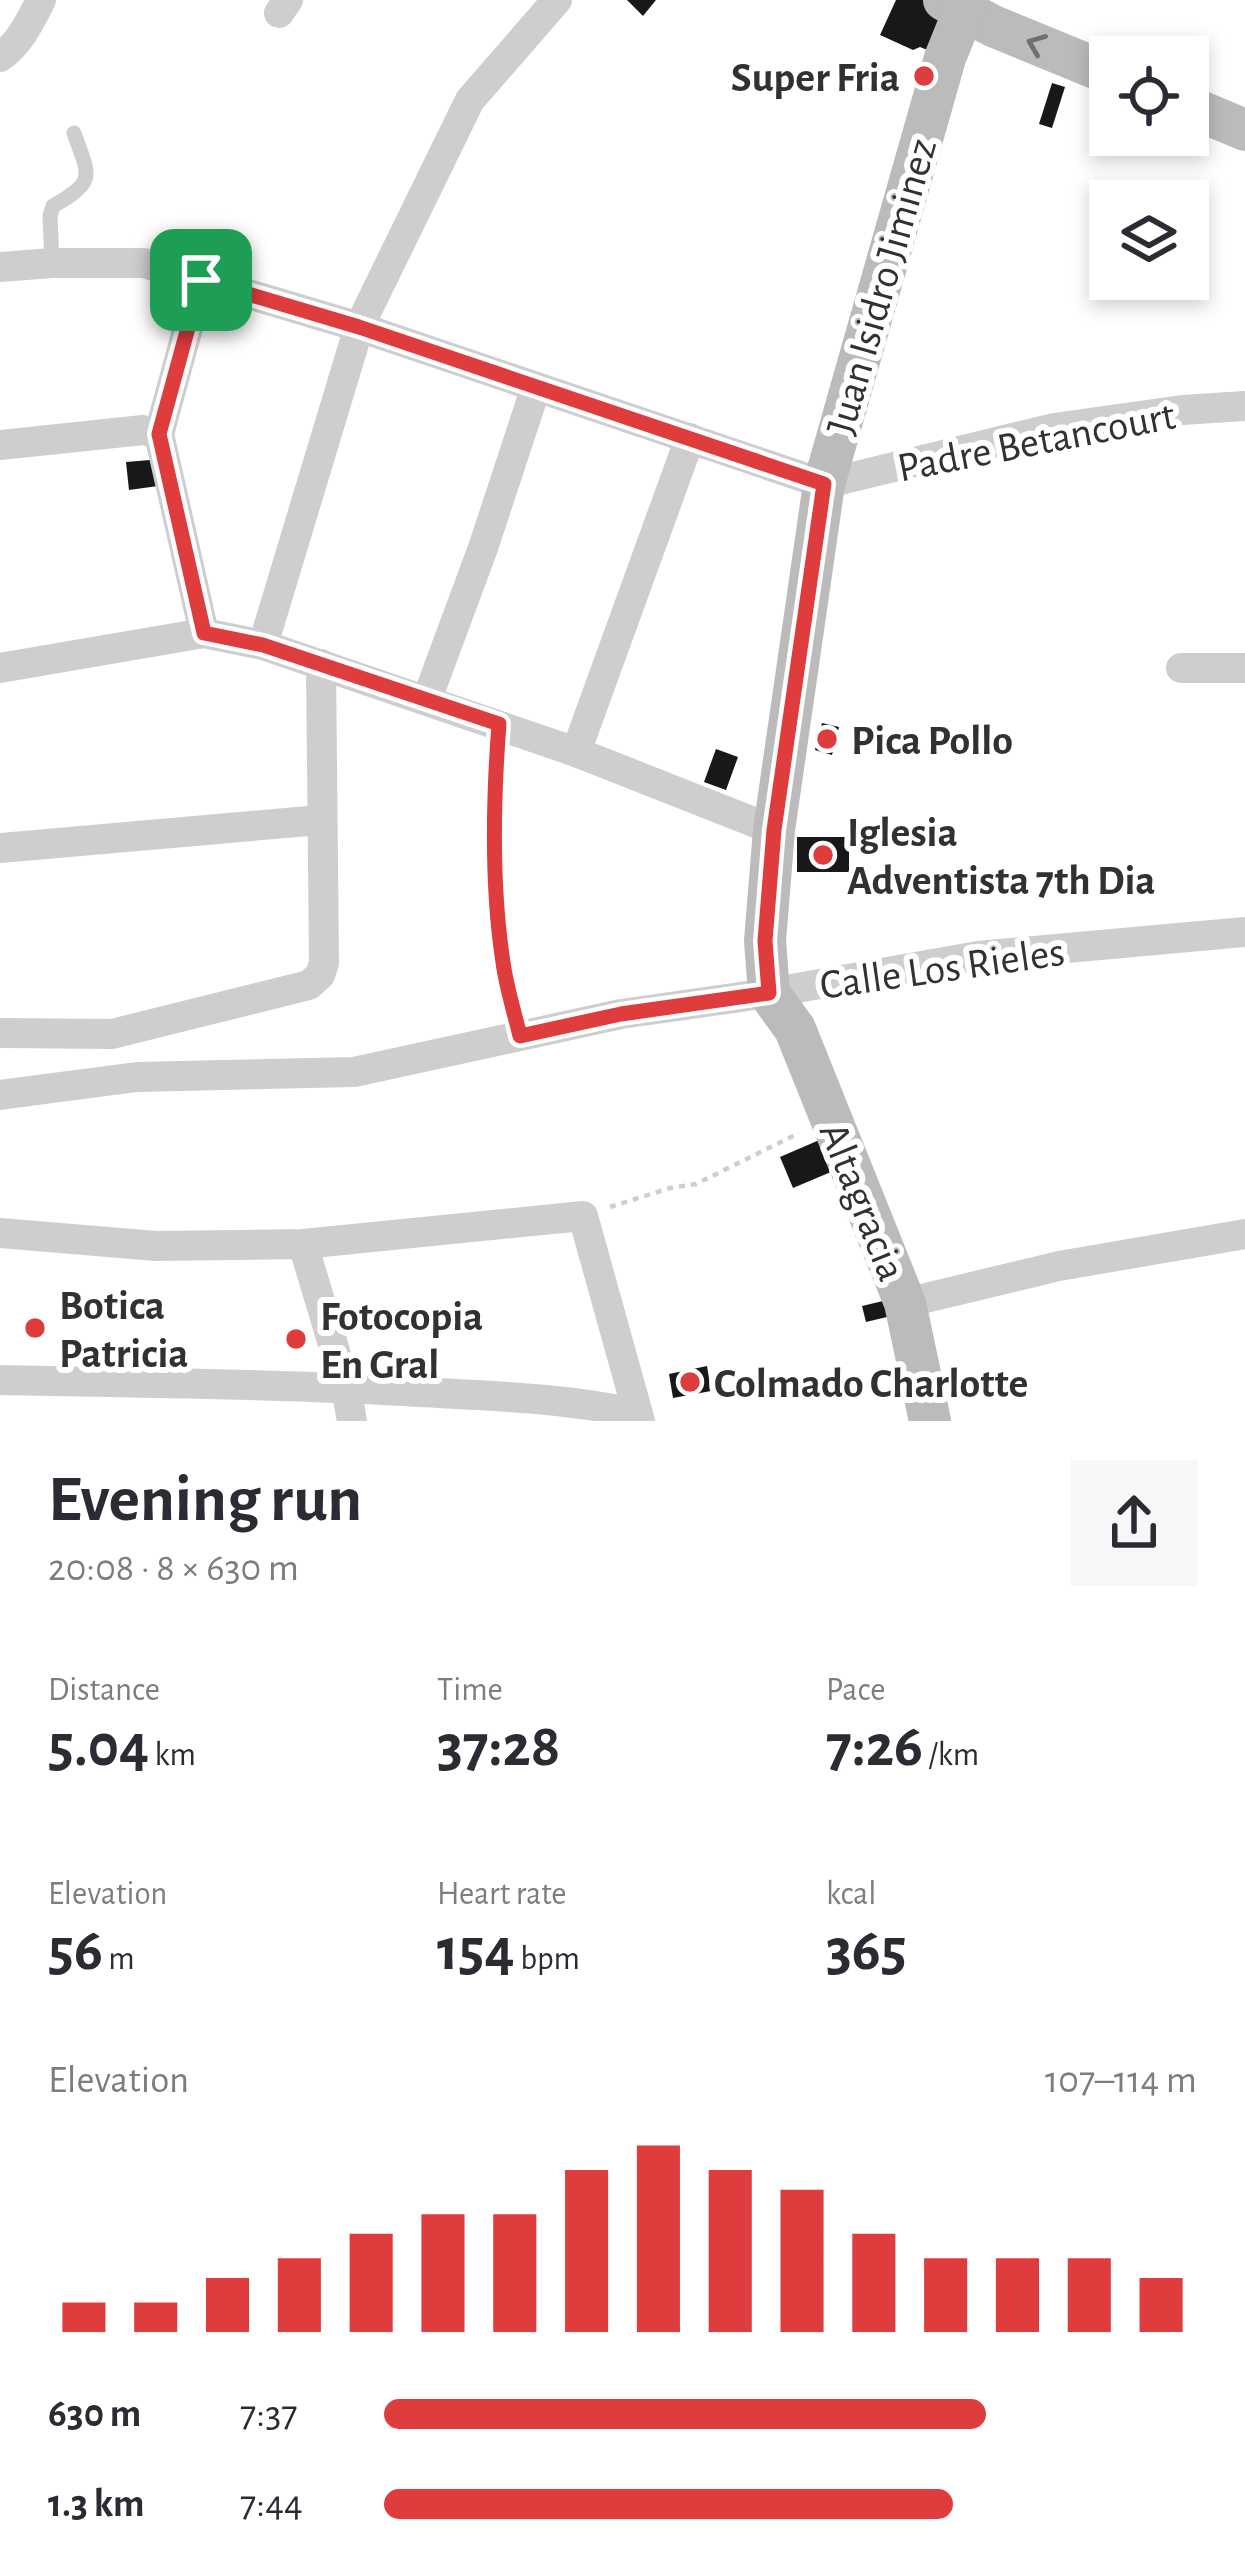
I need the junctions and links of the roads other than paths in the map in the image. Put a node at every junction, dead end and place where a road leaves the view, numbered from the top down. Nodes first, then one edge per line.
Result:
1 (41, 0) edge
2 (557, 0) edge
3 (954, 6) edge
4 (3, 55) edge
5 (1089, 65) edge
6 (1209, 115) edge
7 (1245, 130) edge
8 (74, 133) dead end
9 (52, 263) junction
10 (0, 267) edge
11 (201, 280) junction
12 (359, 327) junction
13 (536, 387) junction
14 (1245, 406) edge
15 (159, 434) junction
16 (690, 438) junction
17 (0, 445) edge
18 (824, 484) junction
19 (204, 633) junction
20 (263, 645) junction
21 (321, 664) junction
22 (0, 668) edge
23 (1180, 668) dead end
24 (1245, 668) edge
25 (427, 699) junction
26 (576, 752) junction
27 (320, 820) junction
28 (774, 830) junction
29 (0, 848) edge
30 (1245, 932) edge
31 (769, 993) junction
32 (0, 1033) edge
33 (0, 1095) edge
34 (0, 1233) edge
35 (1245, 1234) edge
36 (303, 1244) junction
37 (905, 1303) junction
38 (0, 1380) edge
39 (346, 1388) junction
40 (639, 1418) edge
41 (352, 1421) edge
42 (930, 1421) edge

1 - 4 street
2 - 12 street
5 -> 3 street
3 - 18 street, Juan Isidro Jiminez
6 - 7 street
8 - 9 lane
9 - 10 street
9 - 11 street
11 - 12 street
11 - 15 street
12 - 13 street
12 - 20 street
13 - 16 street
13 - 25 street
14 - 18 street, Padre Betancourt
15 - 17 street
15 - 19 street
16 - 18 street
16 - 26 street
18 - 28 street, Juan Isidro Jiminez
19 - 20 street
19 - 22 street
20 - 21 street
21 - 25 street
21 - 27 street
23 - 24 street
25 - 26 street
26 - 28 street
27 - 29 street
27 - 32 street
28 - 31 street, Juan Isidro Jiminez
30 - 31 street, Calle Los Rieles
31 - 33 street, Calle Los Rieles
31 - 37 street, Altagracia
34 - 36 street
35 - 37 street
36 - 39 street
36 - 40 street
37 - 42 street, Altagracia
38 - 39 street
39 - 40 street
39 - 41 street

